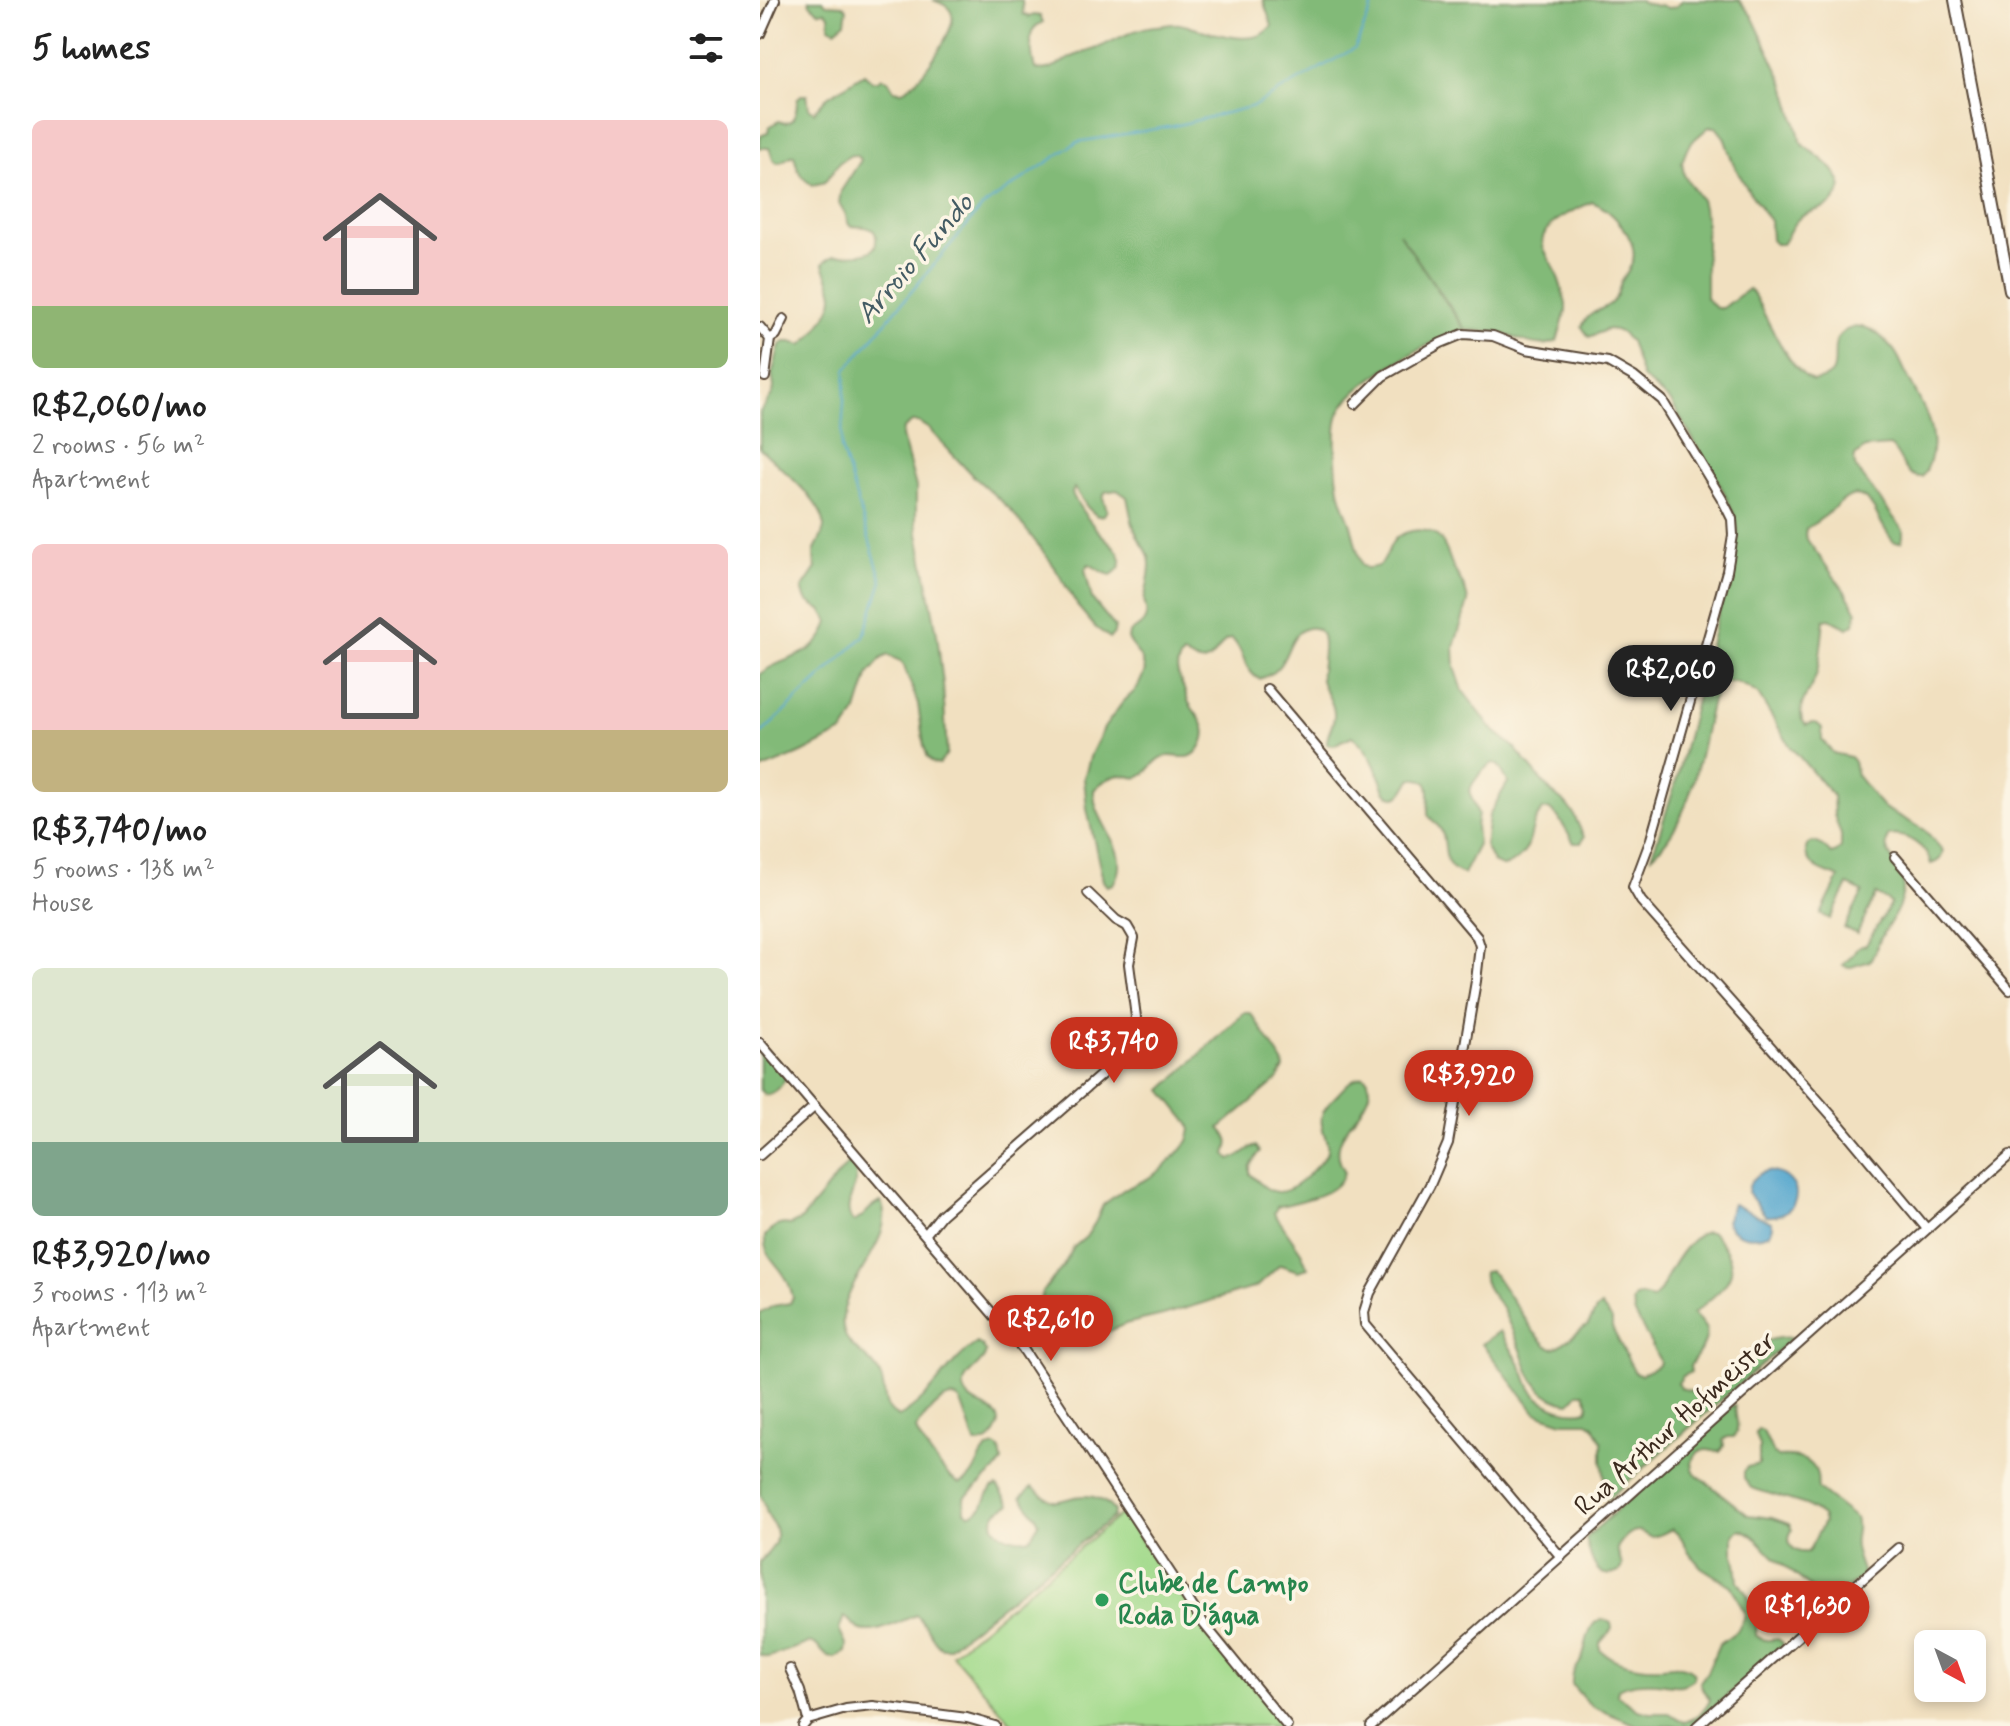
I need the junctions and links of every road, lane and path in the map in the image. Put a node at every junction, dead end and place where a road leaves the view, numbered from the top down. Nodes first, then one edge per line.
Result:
1 (775, 0) edge
2 (1955, 0) edge
3 (760, 34) edge
4 (2010, 290) edge
5 (784, 319) dead end
6 (760, 327) edge
7 (770, 339) junction
8 (765, 377) dead end
9 (1355, 404) dead end
10 (1267, 689) dead end
11 (1895, 857) dead end
12 (1088, 893) dead end
13 (2010, 990) edge
14 (760, 1043) edge
15 (815, 1106) junction
16 (760, 1155) edge
17 (2010, 1155) edge
18 (1927, 1229) junction
19 (925, 1235) junction
20 (1898, 1548) dead end
21 (1561, 1557) junction
22 (790, 1669) dead end
23 (806, 1723) edge
24 (995, 1726) edge
25 (1287, 1726) edge
26 (1371, 1726) edge
27 (1697, 1726) edge

1 - 3 street
2 - 4 main road
5 - 7 street
6 - 7 street
7 - 8 street
9 - 18 street
10 - 21 street
11 - 13 street
12 - 19 street
14 - 15 street
15 - 16 street
15 - 19 street
17 - 18 street, Rua Arthur Hofmeister
18 - 21 street, Rua Arthur Hofmeister
19 - 25 street
20 - 27 street
21 - 26 street, Rua Arthur Hofmeister
22 - 23 street
23 - 24 street

